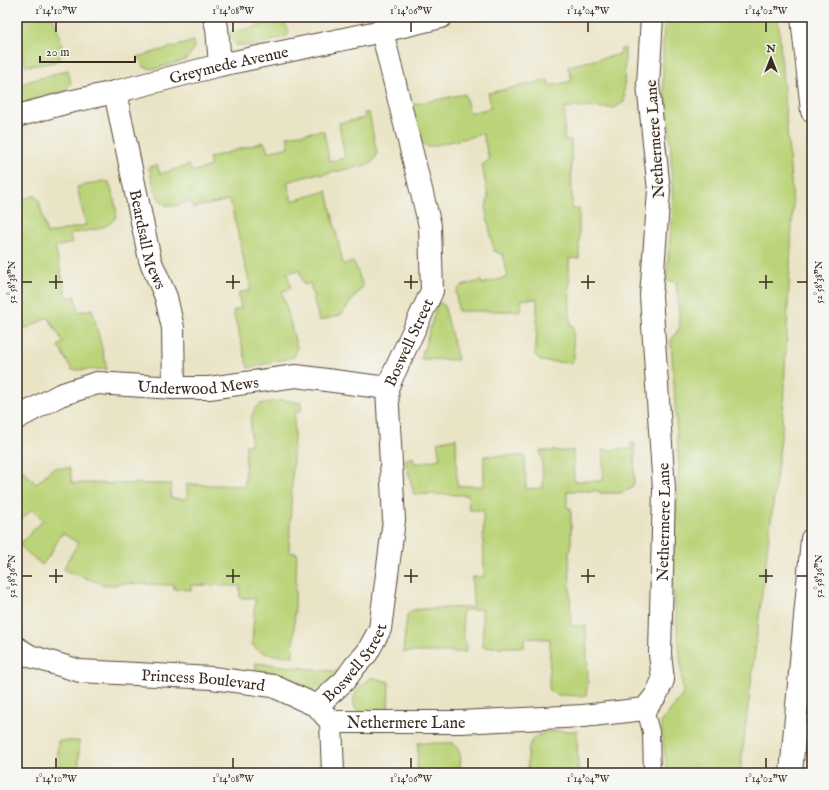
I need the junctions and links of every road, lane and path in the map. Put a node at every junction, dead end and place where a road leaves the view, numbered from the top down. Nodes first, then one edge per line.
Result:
1 (214, 17) edge
2 (441, 17) edge
3 (652, 17) edge
4 (802, 17) edge
5 (382, 31) junction
6 (220, 65) junction
7 (115, 92) junction
8 (812, 111) edge
9 (17, 116) edge
10 (174, 388) junction
11 (387, 388) junction
12 (17, 418) edge
13 (812, 539) edge
14 (17, 648) edge
15 (317, 706) junction
16 (645, 709) junction
17 (331, 722) junction
18 (333, 773) edge
19 (652, 773) edge
20 (791, 773) edge

1 - 6 street
2 - 5 street, Greymede Avenue
3 - 16 street, Nethermere Lane
4 - 8 street
5 - 6 street, Greymede Avenue
5 - 11 street, Boswell Street
6 - 7 street, Greymede Avenue
7 - 9 street, Greymede Avenue
7 - 10 street, Beardsall Mews
10 - 11 street, Underwood Mews
10 - 12 street, Underwood Mews
11 - 15 street, Boswell Street
13 - 20 street
14 - 15 street, Princess Boulevard
15 - 17 street, Princess Boulevard
16 - 17 street, Nethermere Lane
16 - 19 lane
17 - 18 street

